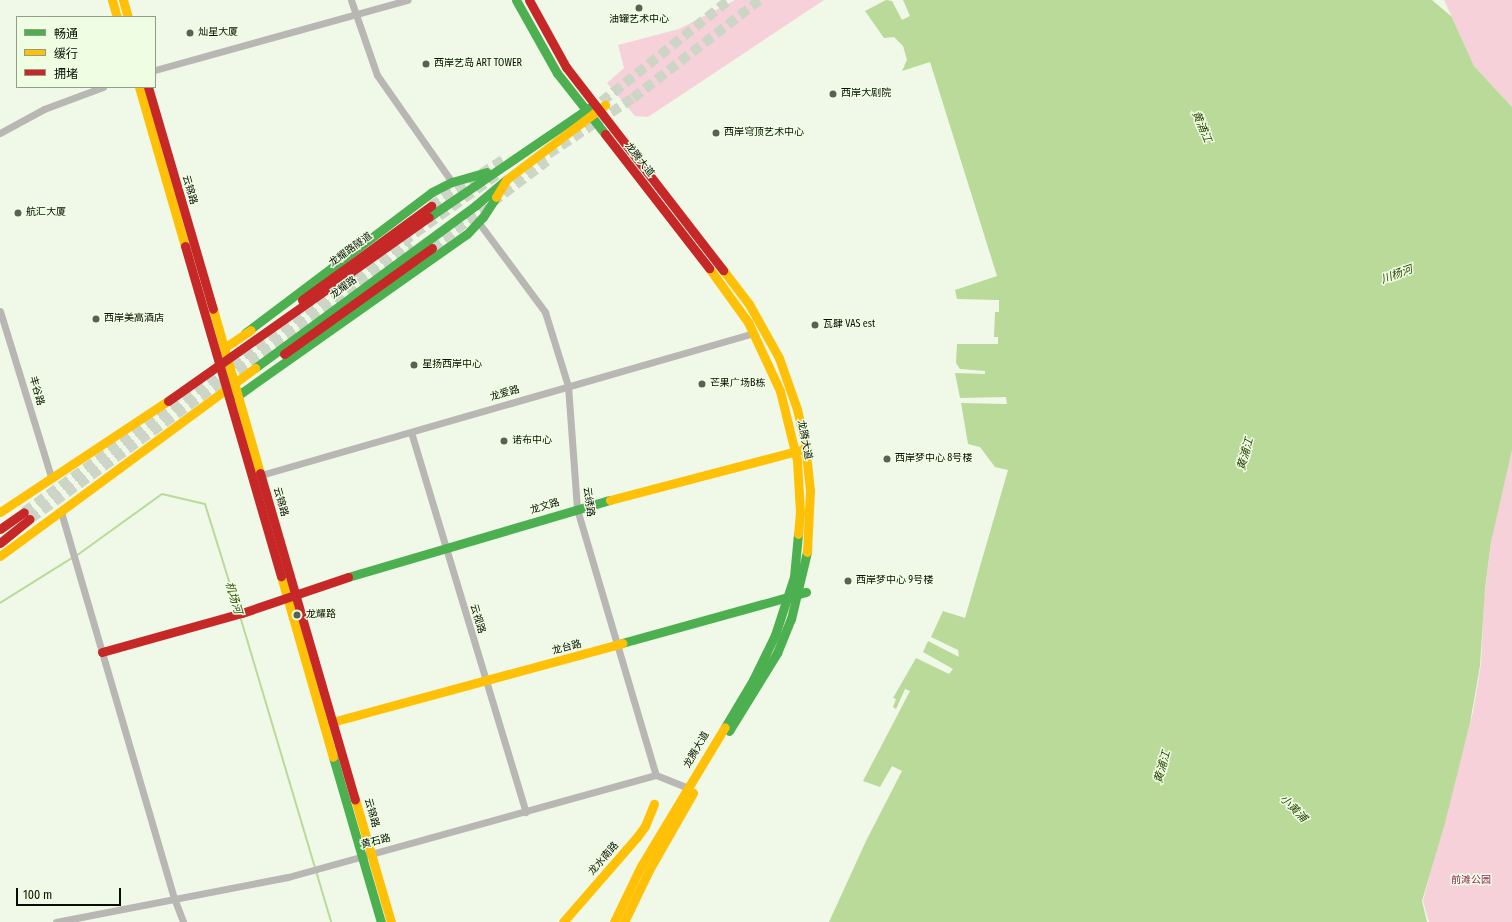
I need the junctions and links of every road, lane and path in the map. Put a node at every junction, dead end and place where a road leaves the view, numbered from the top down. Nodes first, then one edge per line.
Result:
1 (112, 0) edge
2 (123, 0) edge
3 (351, 0) edge
4 (407, 0) edge
5 (516, 0) edge
6 (529, 0) edge
7 (355, 15) junction
8 (117, 16) edge
9 (128, 16) edge
10 (156, 70) edge
11 (100, 88) edge
12 (139, 88) edge
13 (148, 88) edge
14 (600, 106) junction
15 (588, 113) junction
16 (0, 133) edge
17 (519, 156) junction
18 (507, 179) junction
19 (452, 182) junction
20 (431, 206) tunnel mouth
21 (479, 223) junction
22 (432, 248) tunnel mouth
23 (0, 311) edge
24 (285, 312) junction
25 (246, 333) junction
26 (754, 333) junction
27 (251, 342) junction
28 (224, 348) junction
29 (286, 353) junction
30 (223, 362) junction
31 (245, 375) junction
32 (256, 383) junction
33 (230, 386) junction
34 (568, 386) junction
35 (238, 396) junction
36 (411, 432) junction
37 (809, 448) junction
38 (795, 450) junction
39 (260, 475) junction
40 (51, 477) junction
41 (577, 509) junction
42 (0, 512) edge
43 (24, 512) tunnel mouth
44 (61, 512) junction
45 (30, 519) tunnel mouth
46 (0, 529) edge
47 (0, 542) edge
48 (445, 548) junction
49 (0, 556) edge
50 (798, 594) junction
51 (291, 595) junction
52 (616, 646) junction
53 (102, 652) junction
54 (486, 681) junction
55 (332, 722) junction
56 (656, 775) junction
57 (692, 789) junction
58 (654, 804) dead end
59 (526, 812) junction
60 (367, 856) junction
61 (174, 898) junction
62 (56, 922) edge
63 (183, 922) edge
64 (381, 922) edge
65 (391, 922) edge
66 (562, 922) edge
67 (614, 922) edge
68 (624, 922) edge

1 - 8 main road
2 - 9 main road
3 - 7 street
4 - 7 street
5 - 15 main road, 龙腾大道
6 - 14 main road, 龙腾大道
7 - 10 street
7 - 19 street
11 - 16 street
12 - 30 main road, 云锦路
13 - 28 main road, 云锦路
14 - 15 main road, 龙耀路
14 - 37 main road, 龙腾大道
15 - 17 main road, 龙耀路
15 - 18 main road, 龙耀路
15 - 26 main road, 龙腾大道
17 - 19 main road, 龙耀路
17 - 27 main road, 龙耀路
18 - 21 main road, 龙耀路
18 - 31 main road, 龙耀路
19 - 25 main road, 龙耀路
20 - 24 main road, 龙耀路隧道
21 - 32 main road, 龙耀路
21 - 34 street, 云绣路
22 - 29 main road
23 - 40 street, 丰谷路
24 - 25 main road, 龙耀路隧道
24 - 27 main road, 龙耀路隧道
25 - 28 main road, 龙耀路隧道
26 - 34 street, 龙爱路
26 - 38 main road, 龙腾大道
27 - 30 main road, 龙耀路
28 - 30 main road, 云锦路
29 - 31 main road
29 - 32 main road
30 - 33 main road, 云锦路
30 - 40 main road, 龙耀路
31 - 33 main road, 龙耀路
32 - 35 main road, 龙耀路
33 - 35 main road, 云锦路
33 - 44 main road, 龙耀路
33 - 51 main road, 云锦路
34 - 36 street, 龙爱路
34 - 41 street, 云绣路
35 - 39 main road, 云锦路
36 - 39 street, 龙爱路
36 - 48 street, 云视路
37 - 38 main road, 龙文路
37 - 50 main road, 龙腾大道
38 - 41 main road, 龙文路
38 - 50 main road, 龙腾大道
39 - 51 main road, 云锦路
40 - 42 main road, 龙耀路
41 - 48 main road, 龙文路
41 - 52 street, 云绣路
43 - 46 main road
44 - 49 main road, 龙耀路
44 - 53 street
45 - 47 main road
48 - 51 main road, 龙文路
48 - 54 street, 云视路
50 - 52 main road, 龙台路
50 - 57 main road, 龙腾大道
51 - 53 main road, 龙文路
51 - 55 main road, 云锦路
51 - 60 main road, 云锦路
52 - 54 main road, 龙台路
52 - 56 street, 云绣路
53 - 61 street
54 - 55 main road, 龙台路
54 - 59 street, 云视路
55 - 60 main road, 云锦路
56 - 57 street
56 - 59 street, 黄石路
57 - 67 main road, 龙腾大道
57 - 68 main road, 龙腾大道
58 - 66 main road, 龙水南路
59 - 60 street, 黄石路
60 - 61 street, 黄石路
60 - 64 main road, 云锦路
60 - 65 main road, 云锦路
61 - 62 street, 黄石路
61 - 63 street

